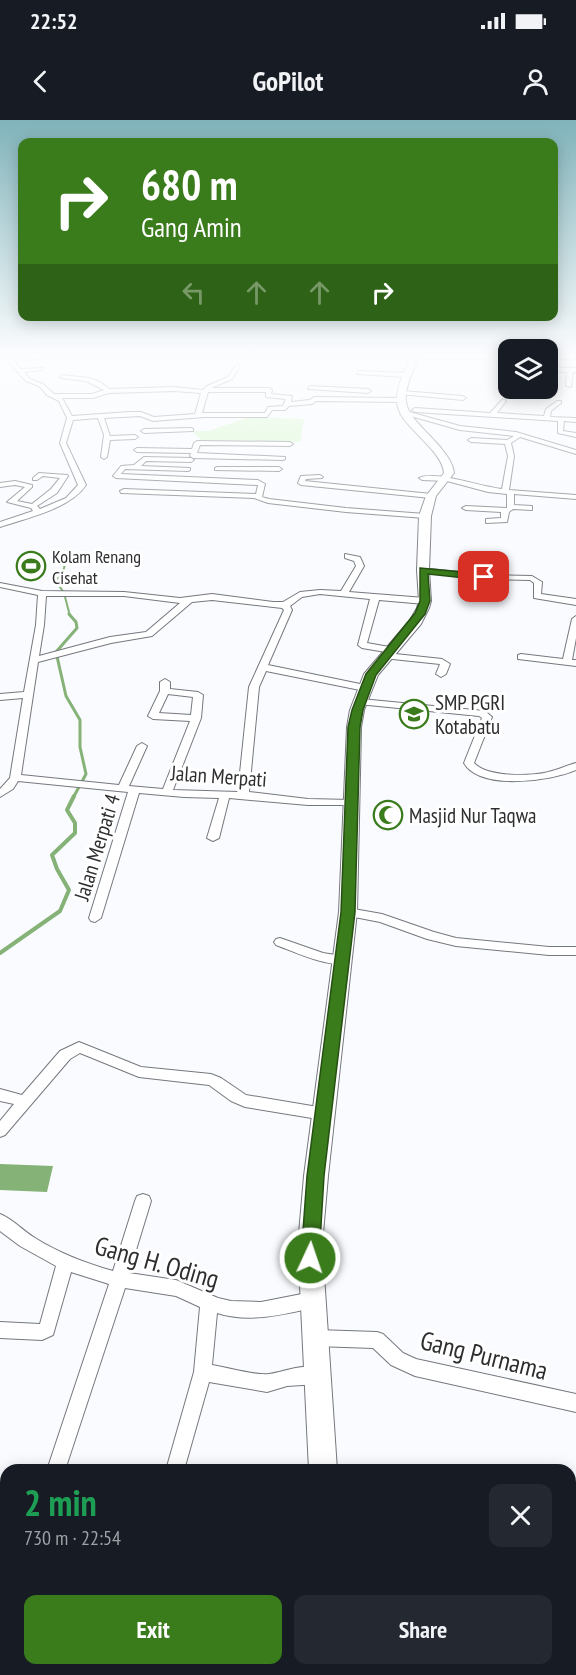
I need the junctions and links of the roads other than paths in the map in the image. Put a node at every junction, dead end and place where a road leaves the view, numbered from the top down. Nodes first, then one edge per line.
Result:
1 (67, 428) edge
2 (105, 428) edge
3 (423, 428) edge
4 (459, 428) edge
5 (560, 428) edge
6 (191, 430) joint
7 (144, 431) dead end
8 (519, 435) junction
9 (576, 435) edge
10 (135, 437) dead end
11 (108, 438) junction
12 (189, 440) dead end
13 (471, 440) dead end
14 (508, 442) junction
15 (290, 444) dead end
16 (137, 450) dead end
17 (576, 452) edge
18 (193, 455) junction
19 (221, 456) junction
20 (104, 457) dead end
21 (283, 458) dead end
22 (136, 467) junction
23 (188, 469) junction
24 (217, 469) junction
25 (271, 469) junction
26 (279, 469) dead end
27 (320, 477) dead end
28 (132, 478) junction
29 (422, 478) dead end
30 (445, 479) junction
31 (184, 480) junction
32 (32, 481) junction
33 (214, 481) junction
34 (262, 483) junction
35 (0, 485) edge
36 (0, 492) edge
37 (507, 492) junction
38 (258, 496) junction
39 (431, 496) junction
40 (15, 497) junction
41 (576, 497) edge
42 (466, 508) dead end
43 (529, 508) dead end
44 (36, 509) junction
45 (508, 509) junction
46 (425, 516) junction
47 (489, 521) dead end
48 (0, 525) edge
49 (348, 556) dead end
50 (423, 570) junction
51 (0, 585) edge
52 (42, 593) junction
53 (344, 594) junction
54 (375, 597) junction
55 (184, 601) junction
56 (425, 601) junction
57 (576, 602) edge
58 (285, 604) junction
59 (576, 619) edge
60 (389, 653) junction
61 (521, 657) dead end
62 (33, 661) junction
63 (571, 662) edge
64 (262, 667) junction
65 (441, 674) dead end
66 (30, 694) junction
67 (363, 695) junction
68 (0, 697) edge
69 (196, 718) junction
70 (142, 746) dead end
71 (576, 766) edge
72 (15, 778) junction
73 (129, 788) junction
74 (168, 792) junction
75 (0, 794) edge
76 (225, 795) junction
77 (243, 795) junction
78 (351, 803) junction
79 (213, 838) dead end
80 (348, 912) junction
81 (95, 918) dead end
82 (280, 942) dead end
83 (576, 951) edge
84 (343, 960) junction
85 (0, 1095) edge
86 (24, 1101) junction
87 (324, 1114) junction
88 (0, 1131) edge
89 (143, 1201) dead end
90 (0, 1221) edge
91 (65, 1262) junction
92 (118, 1279) junction
93 (312, 1300) junction
94 (209, 1304) junction
95 (0, 1330) edge
96 (316, 1338) junction
97 (203, 1372) junction
98 (318, 1375) junction
99 (576, 1403) edge
100 (58, 1464) edge
101 (177, 1464) edge
102 (323, 1464) edge

1 - 44 street
2 - 11 street
3 - 30 main road
4 - 8 street
5 - 9 street
6 - 7 street
6 - 12 street
8 - 14 street
8 - 17 street
10 - 11 street
11 - 20 street
13 - 14 street
14 - 37 street
15 - 18 street
16 - 18 street
18 - 19 street
18 - 22 street
18 - 23 street
19 - 21 street
19 - 24 street
22 - 23 street
22 - 28 street
23 - 31 street
24 - 25 street
24 - 33 street
25 - 26 street
25 - 34 street
27 - 39 street
28 - 31 street
28 - 38 street
29 - 30 street
30 - 37 street
30 - 39 main road
31 - 33 street
32 - 35 street
32 - 40 street
32 - 44 street
33 - 34 street
34 - 38 street
36 - 40 street
37 - 41 street
37 - 45 street
38 - 46 street
39 - 46 main road
40 - 44 street
42 - 45 street
43 - 45 street
44 - 48 street
45 - 47 street
46 - 50 main road
49 - 53 street
50 - 56 main road
50 - 57 street
51 - 52 street
52 - 55 street
52 - 62 street
53 - 54 street
53 - 58 street
54 - 56 street
54 - 60 street
55 - 58 street
55 - 62 street
56 - 60 main road
58 - 64 street
59 - 63 street
60 - 65 street
60 - 67 main road
61 - 63 street
62 - 66 street
64 - 67 street
64 - 77 street
66 - 68 street
66 - 72 street
67 - 71 street
67 - 78 main road
69 - 69 street
69 - 74 street
70 - 73 street, Jalan Merpati 4
72 - 73 street, Jalan Merpati
72 - 75 street
73 - 74 street, Jalan Merpati
73 - 81 street, Jalan Merpati 4
74 - 76 street, Jalan Merpati
76 - 77 street, Jalan Merpati
76 - 79 street
77 - 78 street, Jalan Merpati
78 - 80 main road
80 - 83 street
80 - 84 main road
82 - 84 street
84 - 87 main road
85 - 86 street
86 - 87 street
86 - 88 street
87 - 93 main road
89 - 92 street
90 - 91 street, Gang H. Oding
91 - 92 street, Gang H. Oding
91 - 95 street
92 - 94 street, Gang H. Oding
92 - 100 street
93 - 94 street, Gang H. Oding
93 - 96 main road
94 - 97 street
96 - 98 main road
96 - 99 street, Gang Purnama
97 - 98 street
97 - 101 street
98 - 102 main road

